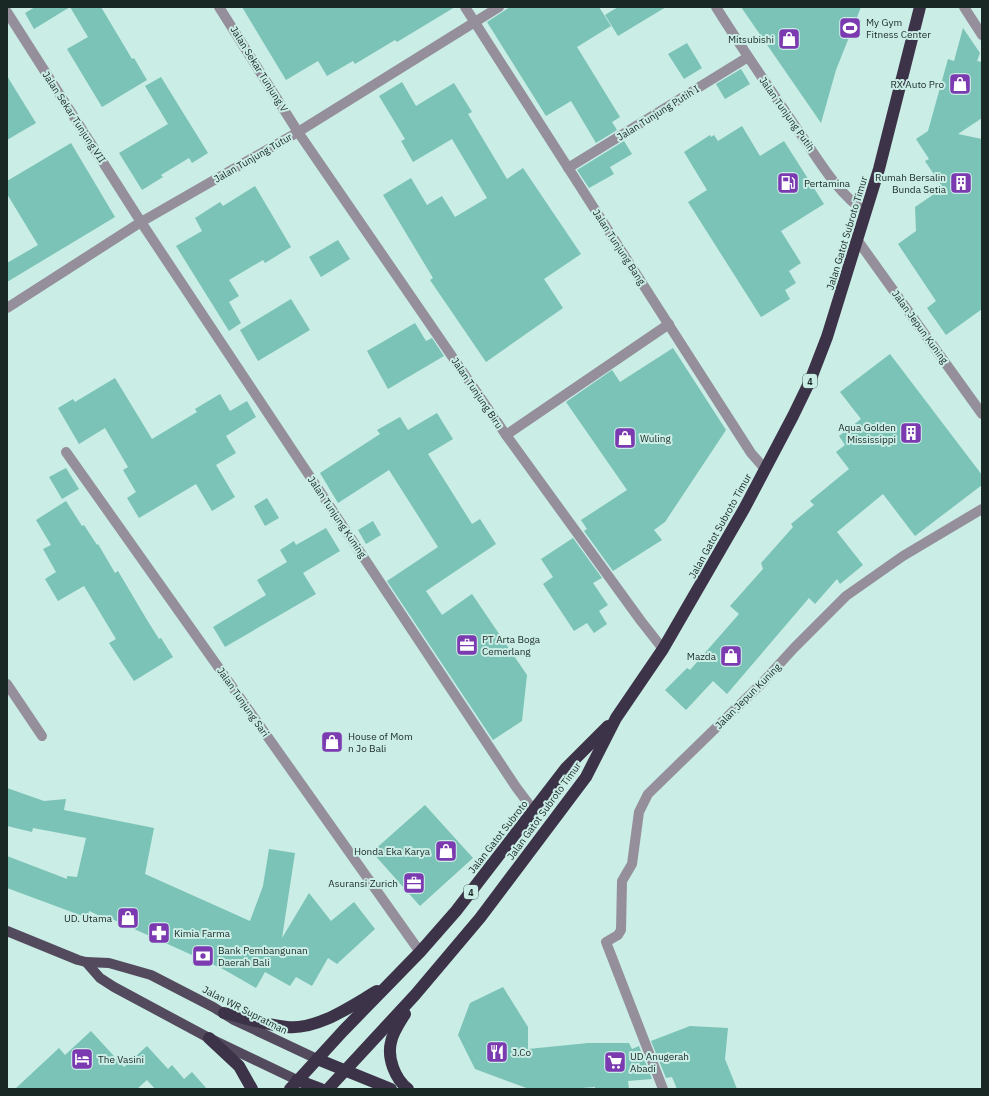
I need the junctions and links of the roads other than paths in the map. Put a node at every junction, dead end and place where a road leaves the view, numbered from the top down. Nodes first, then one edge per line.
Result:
1 (219, 7) edge
2 (465, 7) edge
3 (499, 7) edge
4 (716, 7) edge
5 (920, 7) edge
6 (964, 7) edge
7 (7, 12) edge
8 (474, 23) junction
9 (982, 35) edge
10 (748, 58) junction
11 (298, 132) junction
12 (568, 168) junction
13 (866, 212) junction
14 (141, 222) junction
15 (858, 241) junction
16 (7, 308) edge
17 (669, 324) junction
18 (982, 414) edge
19 (506, 435) junction
20 (66, 452) dead end
21 (766, 469) junction
22 (982, 509) edge
23 (663, 649) junction
24 (7, 684) edge
25 (616, 718) junction
26 (42, 736) dead end
27 (534, 811) junction
28 (7, 931) edge
29 (420, 952) junction
30 (86, 962) junction
31 (392, 981) junction
32 (415, 995) junction
33 (224, 1013) junction
34 (209, 1038) junction
35 (317, 1059) junction
36 (344, 1071) junction
37 (293, 1084) edge
38 (252, 1089) edge
39 (321, 1089) edge
40 (328, 1089) edge
41 (391, 1089) edge
42 (408, 1089) edge
43 (663, 1089) edge

1 - 11 street, Jalan Sekar Tunjung V
2 - 8 street, Jalan Tunjung Bang
3 - 8 street, Jalan Tunjung Tutur
4 - 10 street, Jalan Tunjung Putih
5 - 13 highway, Jalan Gatot Subroto Timur / 4
6 - 9 street
7 - 14 street, Jalan Sekar Tunjung VII
8 - 11 street, Jalan Tunjung Tutur
8 - 12 street, Jalan Tunjung Bang
10 - 12 street, Jalan Tunjung Putih I
10 - 13 street, Jalan Tunjung Putih
11 - 14 street, Jalan Tunjung Tutur
11 - 19 street, Jalan Tunjung Biru
12 - 17 street, Jalan Tunjung Bang
13 - 15 highway, Jalan Gatot Subroto Timur / 4
14 - 16 street, Jalan Tunjung Tutur
14 - 27 street, Jalan Tunjung Kuning
15 - 18 street, Jalan Jepun Kuning
15 - 21 highway, Jalan Gatot Subroto Timur / 4
17 - 19 street
17 - 21 street, Jalan Tunjung Bang
19 - 23 street, Jalan Tunjung Biru
20 - 29 street, Jalan Tunjung Sari
21 - 23 highway, Jalan Gatot Subroto Timur / 4
22 - 43 street, Jalan Jepun Kuning
23 - 25 highway, Jalan Gatot Subroto Timur / 4
24 - 26 street
25 - 27 highway, Jalan Gatot Subroto / 4
25 - 32 highway, Jalan Gatot Subroto Timur / 4
27 - 29 highway, Jalan Gatot Subroto / 4
28 - 30 main road, Jalan WR Supratman
29 - 31 highway, Jalan Gatot Subroto / 4
30 - 33 main road, Jalan WR Supratman
30 - 34 main road, Jalan WR Supratman
31 - 33 highway
31 - 35 highway, Jalan Gatot Subroto / 4
32 - 36 highway, 4
32 - 42 highway, 4
33 - 35 main road, Jalan WR Supratman
34 - 37 main road, Jalan WR Supratman
34 - 38 highway
35 - 36 highway, Jalan WR Supratman
35 - 37 highway, 4
36 - 40 highway, 4
36 - 41 highway, Jalan WR Supratman
37 - 39 highway, Jalan WR Supratman

